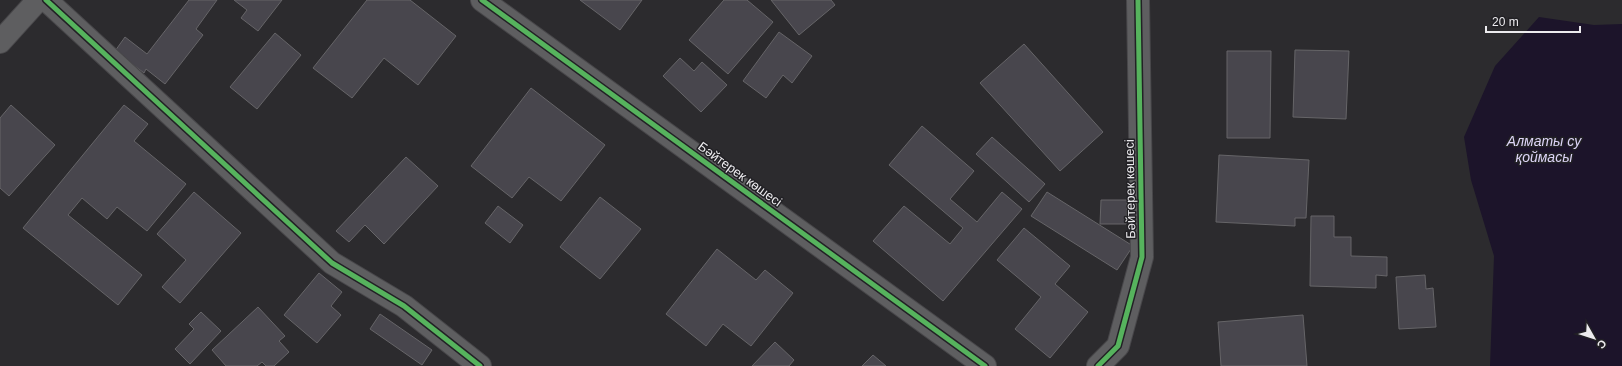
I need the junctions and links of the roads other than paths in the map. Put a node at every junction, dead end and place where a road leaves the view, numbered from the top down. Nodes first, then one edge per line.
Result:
1 (38, 0) edge
2 (46, 0) edge
3 (482, 0) edge
4 (1138, 0) edge
5 (0, 42) edge
6 (480, 366) edge
7 (985, 366) edge
8 (1098, 366) edge

1 - 5 street
2 - 6 street
3 - 7 street, Бәйтерек көшесі
4 - 8 street, Бәйтерек көшесі

